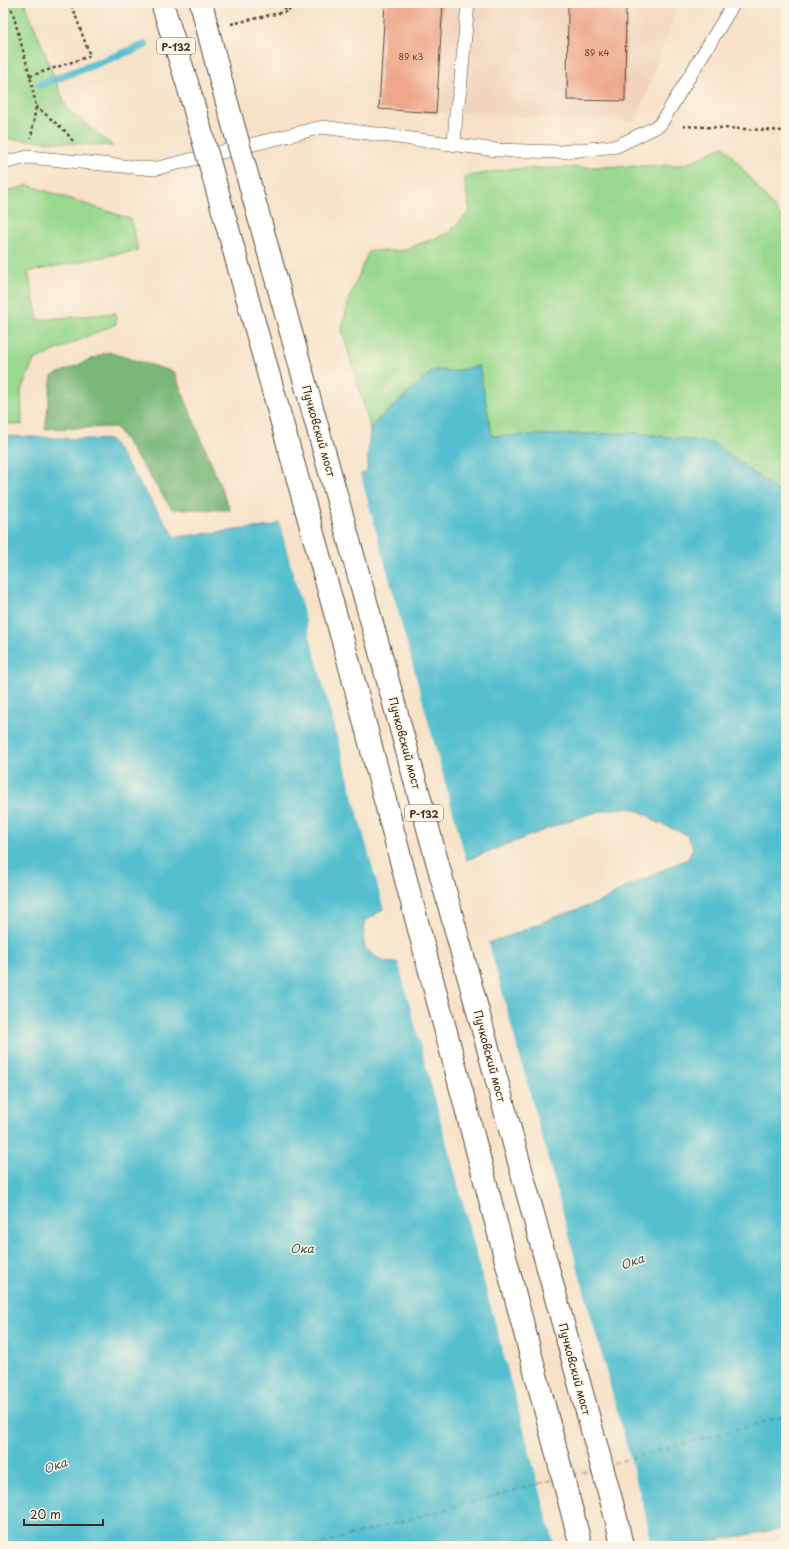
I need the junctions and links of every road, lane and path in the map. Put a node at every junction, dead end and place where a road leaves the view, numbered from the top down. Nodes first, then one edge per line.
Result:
1 (10, 3) edge
2 (71, 3) edge
3 (162, 3) edge
4 (201, 3) edge
5 (280, 3) edge
6 (295, 3) edge
7 (468, 3) edge
8 (734, 3) edge
9 (288, 11) junction
10 (225, 25) dead end
11 (30, 76) junction
12 (36, 106) junction
13 (660, 125) junction
14 (786, 130) edge
15 (454, 144) junction
16 (28, 157) junction
17 (92, 163) junction
18 (3, 164) edge
19 (581, 1546) edge
20 (622, 1546) edge

1 - 11 path
2 - 11 path
3 - 19 highway, Р-132, bridge
4 - 20 highway, Пучковский мост / Р-132, bridge
5 - 9 path
6 - 9 path
7 - 15 lane
8 - 13 lane
9 - 10 path
11 - 12 path
12 - 16 path
12 - 17 path
13 - 14 path
13 - 15 lane
15 - 17 lane
16 - 17 lane
16 - 18 lane

